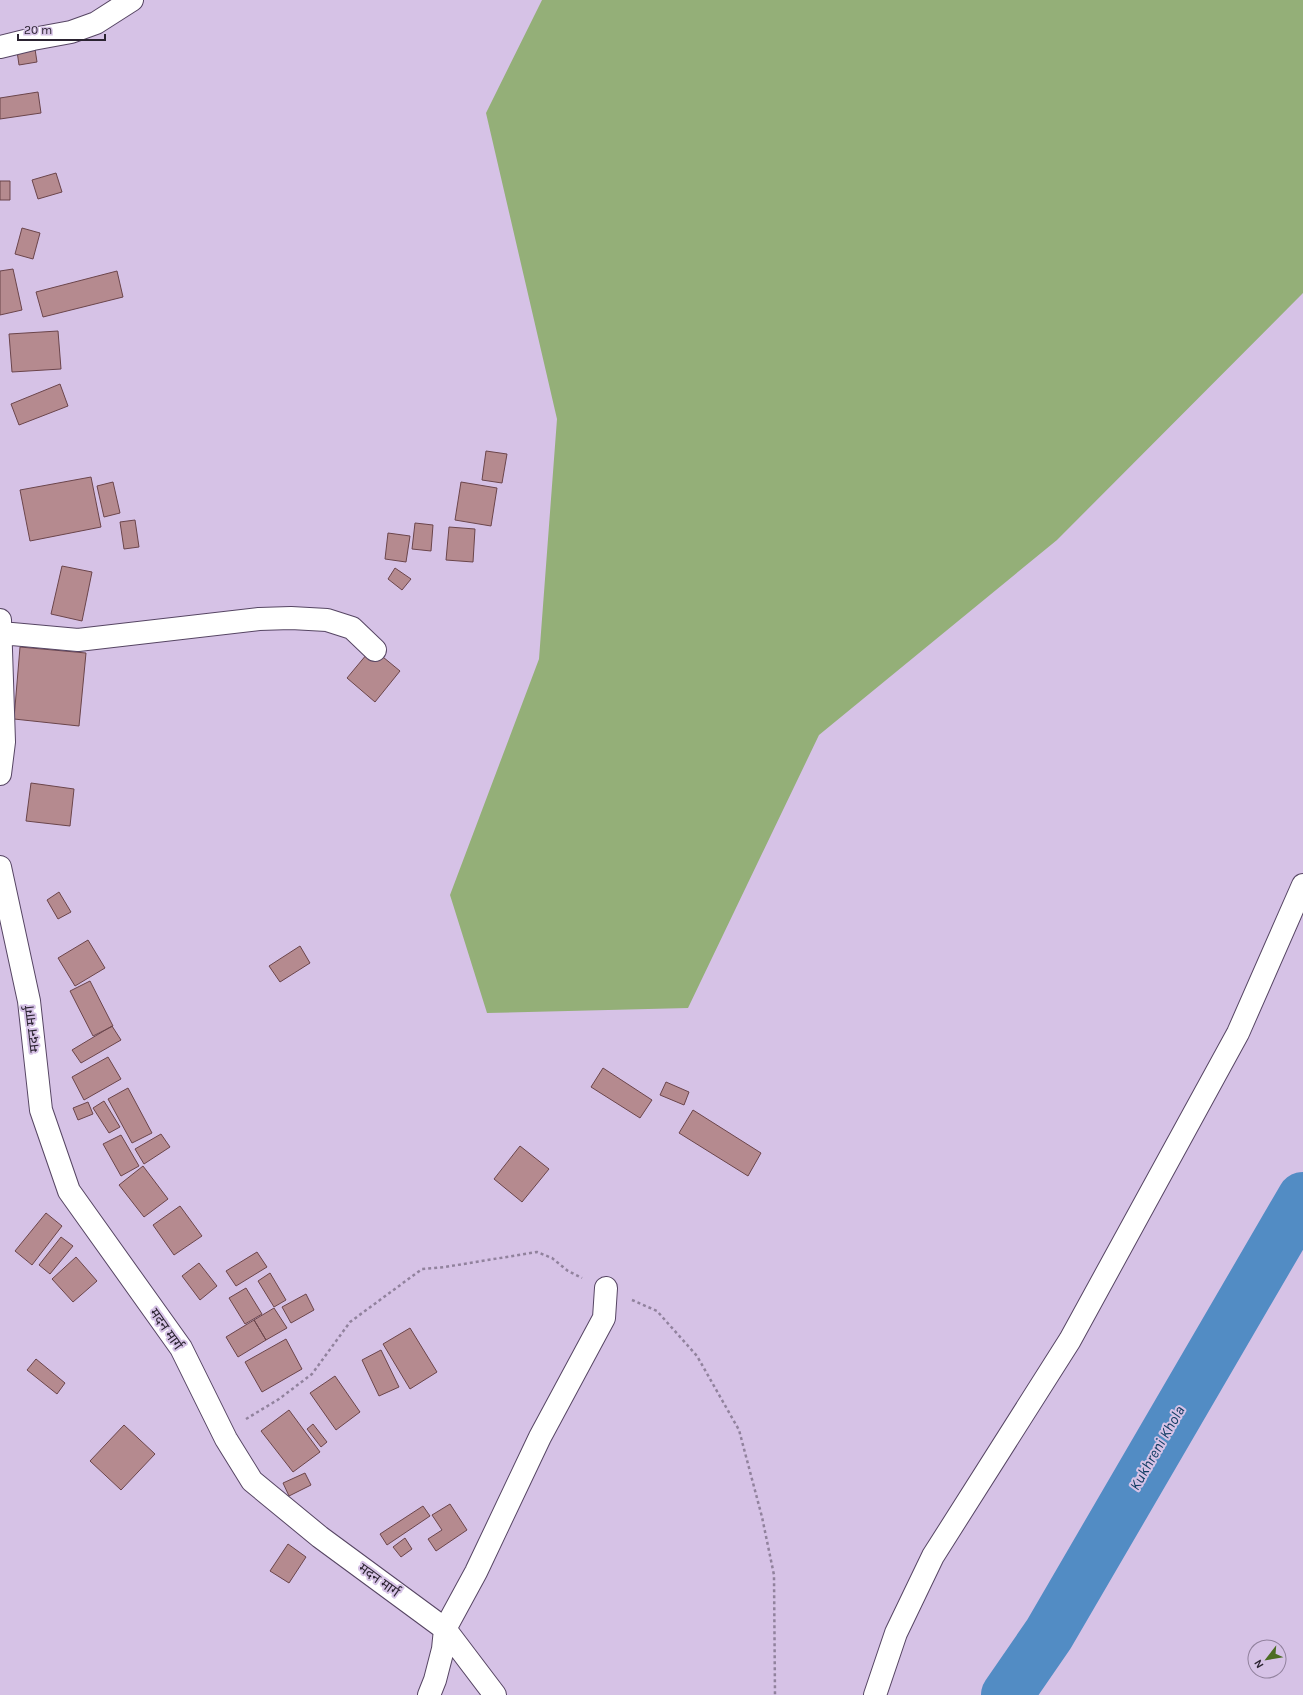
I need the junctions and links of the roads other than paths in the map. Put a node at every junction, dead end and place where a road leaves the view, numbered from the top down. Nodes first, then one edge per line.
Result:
1 (132, 0) edge
2 (0, 47) edge
3 (0, 620) edge
4 (0, 633) edge
5 (374, 650) dead end
6 (0, 774) edge
7 (0, 867) edge
8 (1303, 885) edge
9 (606, 1288) dead end
10 (446, 1629) junction
11 (430, 1695) edge
12 (495, 1695) edge
13 (875, 1695) edge

1 - 2 street
3 - 4 street
4 - 5 street
4 - 6 street
7 - 10 street, मदन मार्ग
8 - 13 street
9 - 10 street
10 - 11 street
10 - 12 street, मदन मार्ग

